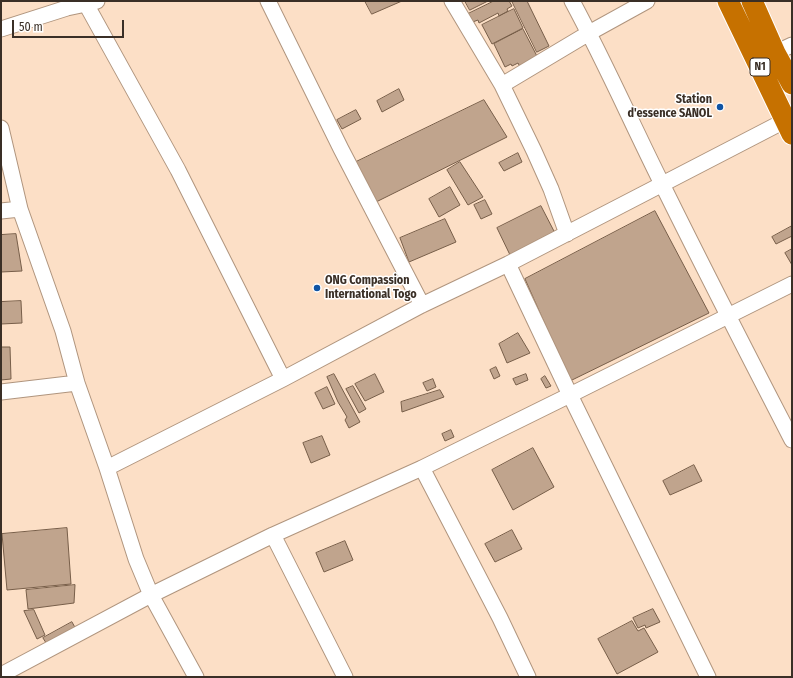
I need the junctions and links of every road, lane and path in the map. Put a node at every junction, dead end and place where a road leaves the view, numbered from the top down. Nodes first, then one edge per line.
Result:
1 (268, 1) edge
2 (452, 1) edge
3 (572, 1) edge
4 (647, 1) edge
5 (728, 1) edge
6 (752, 1) edge
7 (92, 3) edge
8 (66, 4) edge
9 (1, 29) edge
10 (590, 33) junction
11 (784, 49) edge
12 (792, 84) edge
13 (502, 85) junction
14 (790, 124) edge
15 (1, 128) edge
16 (662, 185) junction
17 (20, 209) junction
18 (1, 211) edge
19 (567, 234) junction
20 (508, 264) junction
21 (792, 284) edge
22 (422, 304) junction
23 (728, 316) junction
24 (283, 379) junction
25 (77, 383) junction
26 (1, 392) edge
27 (570, 395) junction
28 (792, 440) edge
29 (107, 468) junction
30 (422, 468) junction
31 (273, 535) junction
32 (151, 595) junction
33 (1, 675) edge
34 (196, 677) edge
35 (345, 677) edge
36 (528, 677) edge
37 (708, 677) edge

1 - 22 street
2 - 13 street
3 - 10 street
4 - 10 street
5 - 14 highway, N1
6 - 11 highway, N1
7 - 8 street
7 - 24 street
8 - 9 street
10 - 13 street
10 - 16 street
11 - 12 highway, N1
13 - 19 street
14 - 16 street
15 - 17 street
16 - 19 street
16 - 23 street
17 - 18 street
17 - 25 street
19 - 20 street
20 - 22 street
20 - 27 street
21 - 23 street
22 - 24 street
23 - 27 street
23 - 28 street
24 - 29 street
25 - 26 street
25 - 29 street
27 - 30 street
27 - 37 street
29 - 32 street
30 - 31 street
30 - 36 street
31 - 32 street
31 - 35 street
32 - 33 street
32 - 34 street

